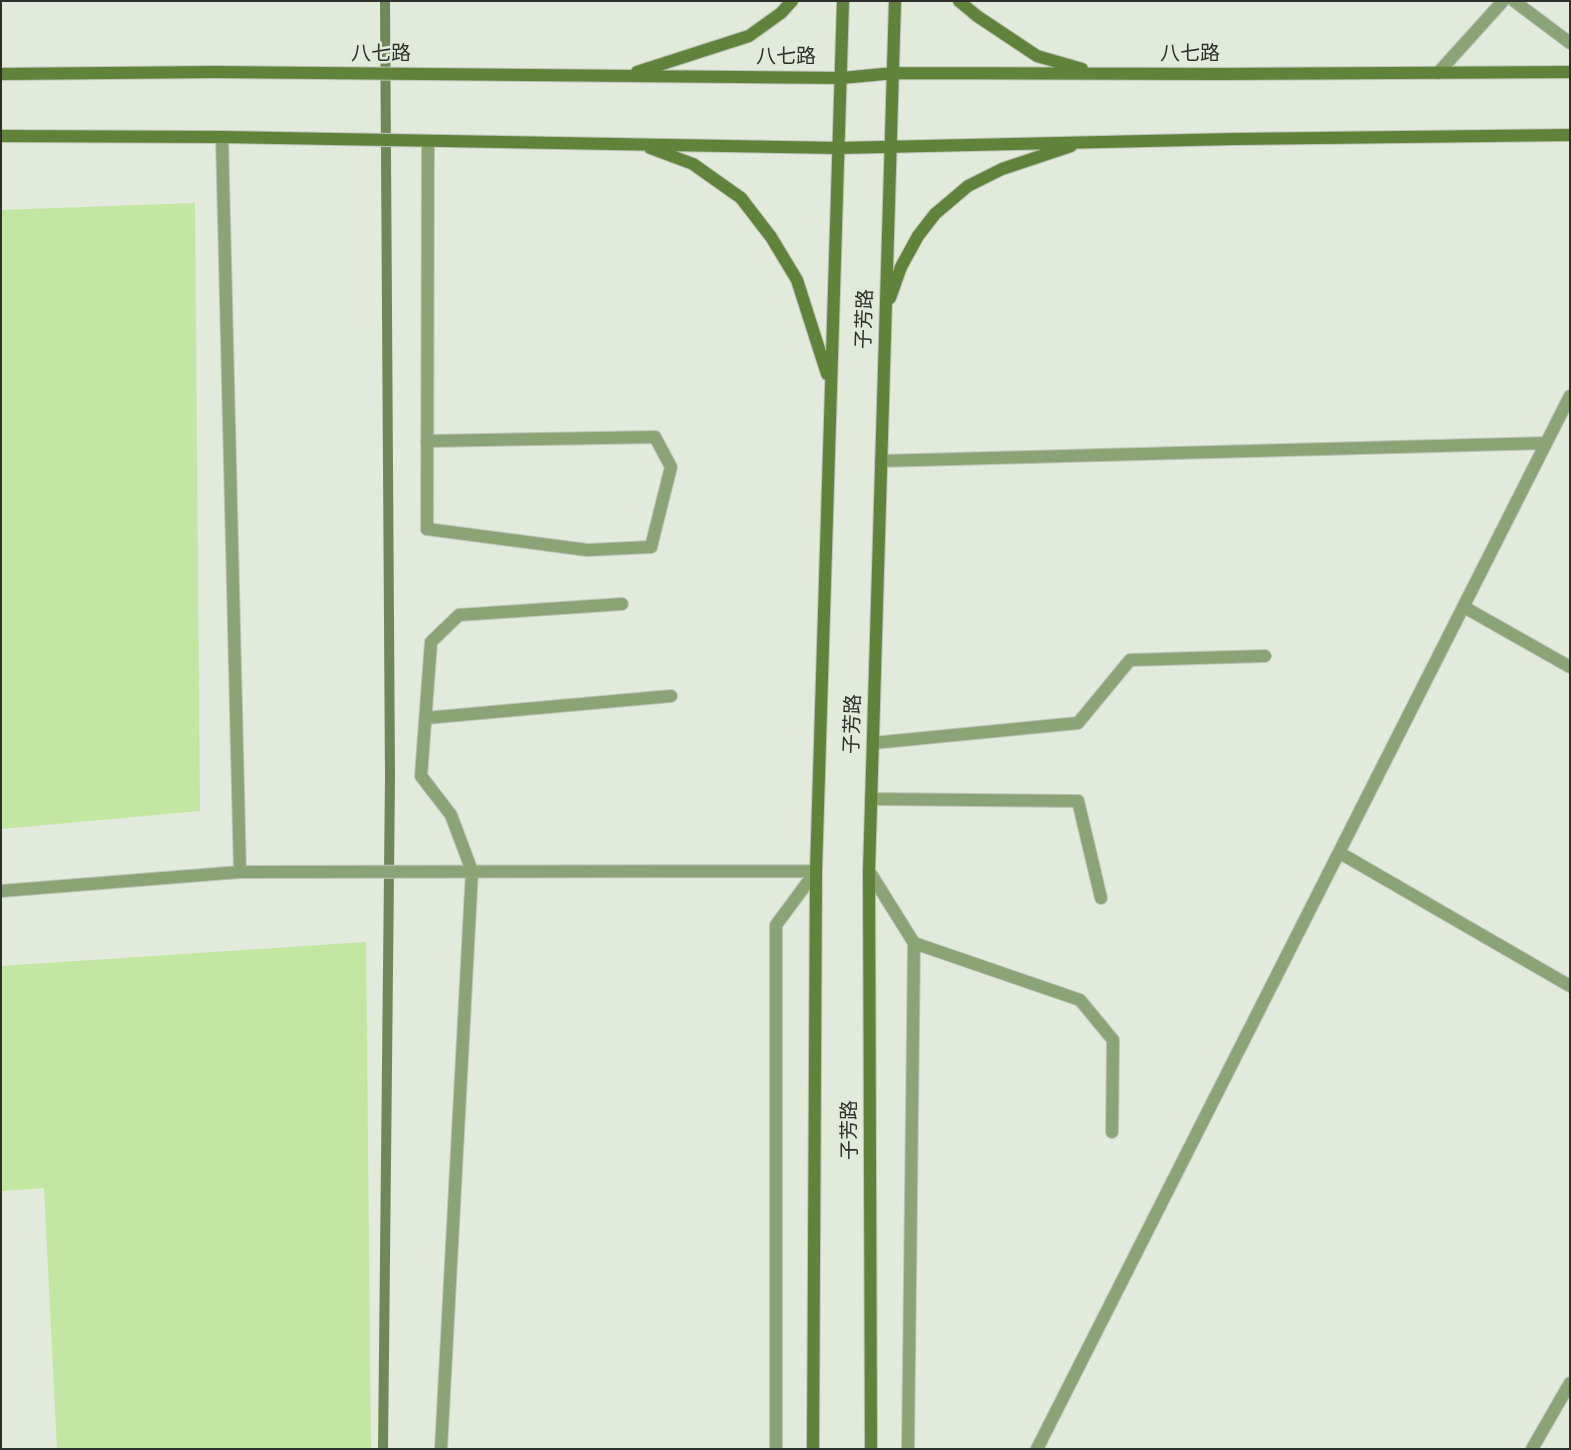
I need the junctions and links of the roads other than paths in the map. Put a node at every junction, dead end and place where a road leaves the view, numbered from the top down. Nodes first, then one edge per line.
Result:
1 (792, 1) edge
2 (843, 1) edge
3 (895, 1) edge
4 (959, 1) edge
5 (1503, 1) edge
6 (1514, 1) edge
7 (1570, 44) edge
8 (894, 72) junction
9 (1570, 72) edge
10 (1438, 73) junction
11 (1, 74) edge
12 (1096, 74) junction
13 (625, 76) junction
14 (842, 78) junction
15 (1570, 135) edge
16 (1, 136) edge
17 (222, 137) junction
18 (428, 141) junction
19 (1084, 142) junction
20 (641, 145) junction
21 (890, 146) junction
22 (838, 148) junction
23 (885, 312) junction
24 (831, 384) junction
25 (1570, 396) edge
26 (428, 441) junction
27 (1546, 443) junction
28 (881, 460) junction
29 (622, 604) dead end
30 (1464, 607) junction
31 (1265, 656) dead end
32 (1570, 667) edge
33 (671, 696) dead end
34 (426, 718) junction
35 (873, 743) junction
36 (871, 798) junction
37 (1340, 853) junction
38 (472, 871) junction
39 (816, 871) junction
40 (869, 871) junction
41 (240, 872) junction
42 (1, 891) edge
43 (1101, 898) dead end
44 (914, 943) junction
45 (1570, 986) edge
46 (1112, 1132) dead end
47 (1570, 1383) edge
48 (441, 1449) edge
49 (776, 1449) edge
50 (814, 1449) edge
51 (871, 1449) edge
52 (908, 1449) edge
53 (1038, 1449) edge
54 (1533, 1449) edge

1 - 13 main road
2 - 14 main road
3 - 8 main road, 子芳路
4 - 12 main road
5 - 10 street
6 - 7 street
8 - 12 main road, 八七路
8 - 14 main road, 八七路
8 - 21 main road, 子芳路
9 - 10 main road, 八七路
10 - 12 main road, 八七路
11 - 13 main road, 八七路
13 - 14 main road, 八七路
14 - 22 main road
15 - 19 main road
16 - 17 main road
17 - 18 main road
17 - 41 street
18 - 20 main road
18 - 26 street
19 - 21 main road
19 - 23 main road
20 - 22 main road
20 - 24 main road
21 - 22 main road
21 - 23 main road, 子芳路
22 - 24 main road
23 - 28 main road, 子芳路
24 - 39 main road
25 - 27 street
26 - 26 street
27 - 28 street
27 - 30 street
28 - 35 main road, 子芳路
29 - 34 street
30 - 32 street
30 - 37 street
31 - 35 street
33 - 34 street
34 - 38 street
35 - 36 main road, 子芳路
36 - 40 main road, 子芳路
36 - 43 street
37 - 45 street
37 - 53 street
38 - 39 street
38 - 41 street
38 - 48 street
39 - 49 street
39 - 50 main road
40 - 44 street
40 - 51 main road, 子芳路
41 - 42 street
44 - 46 street
44 - 52 street
47 - 54 street

